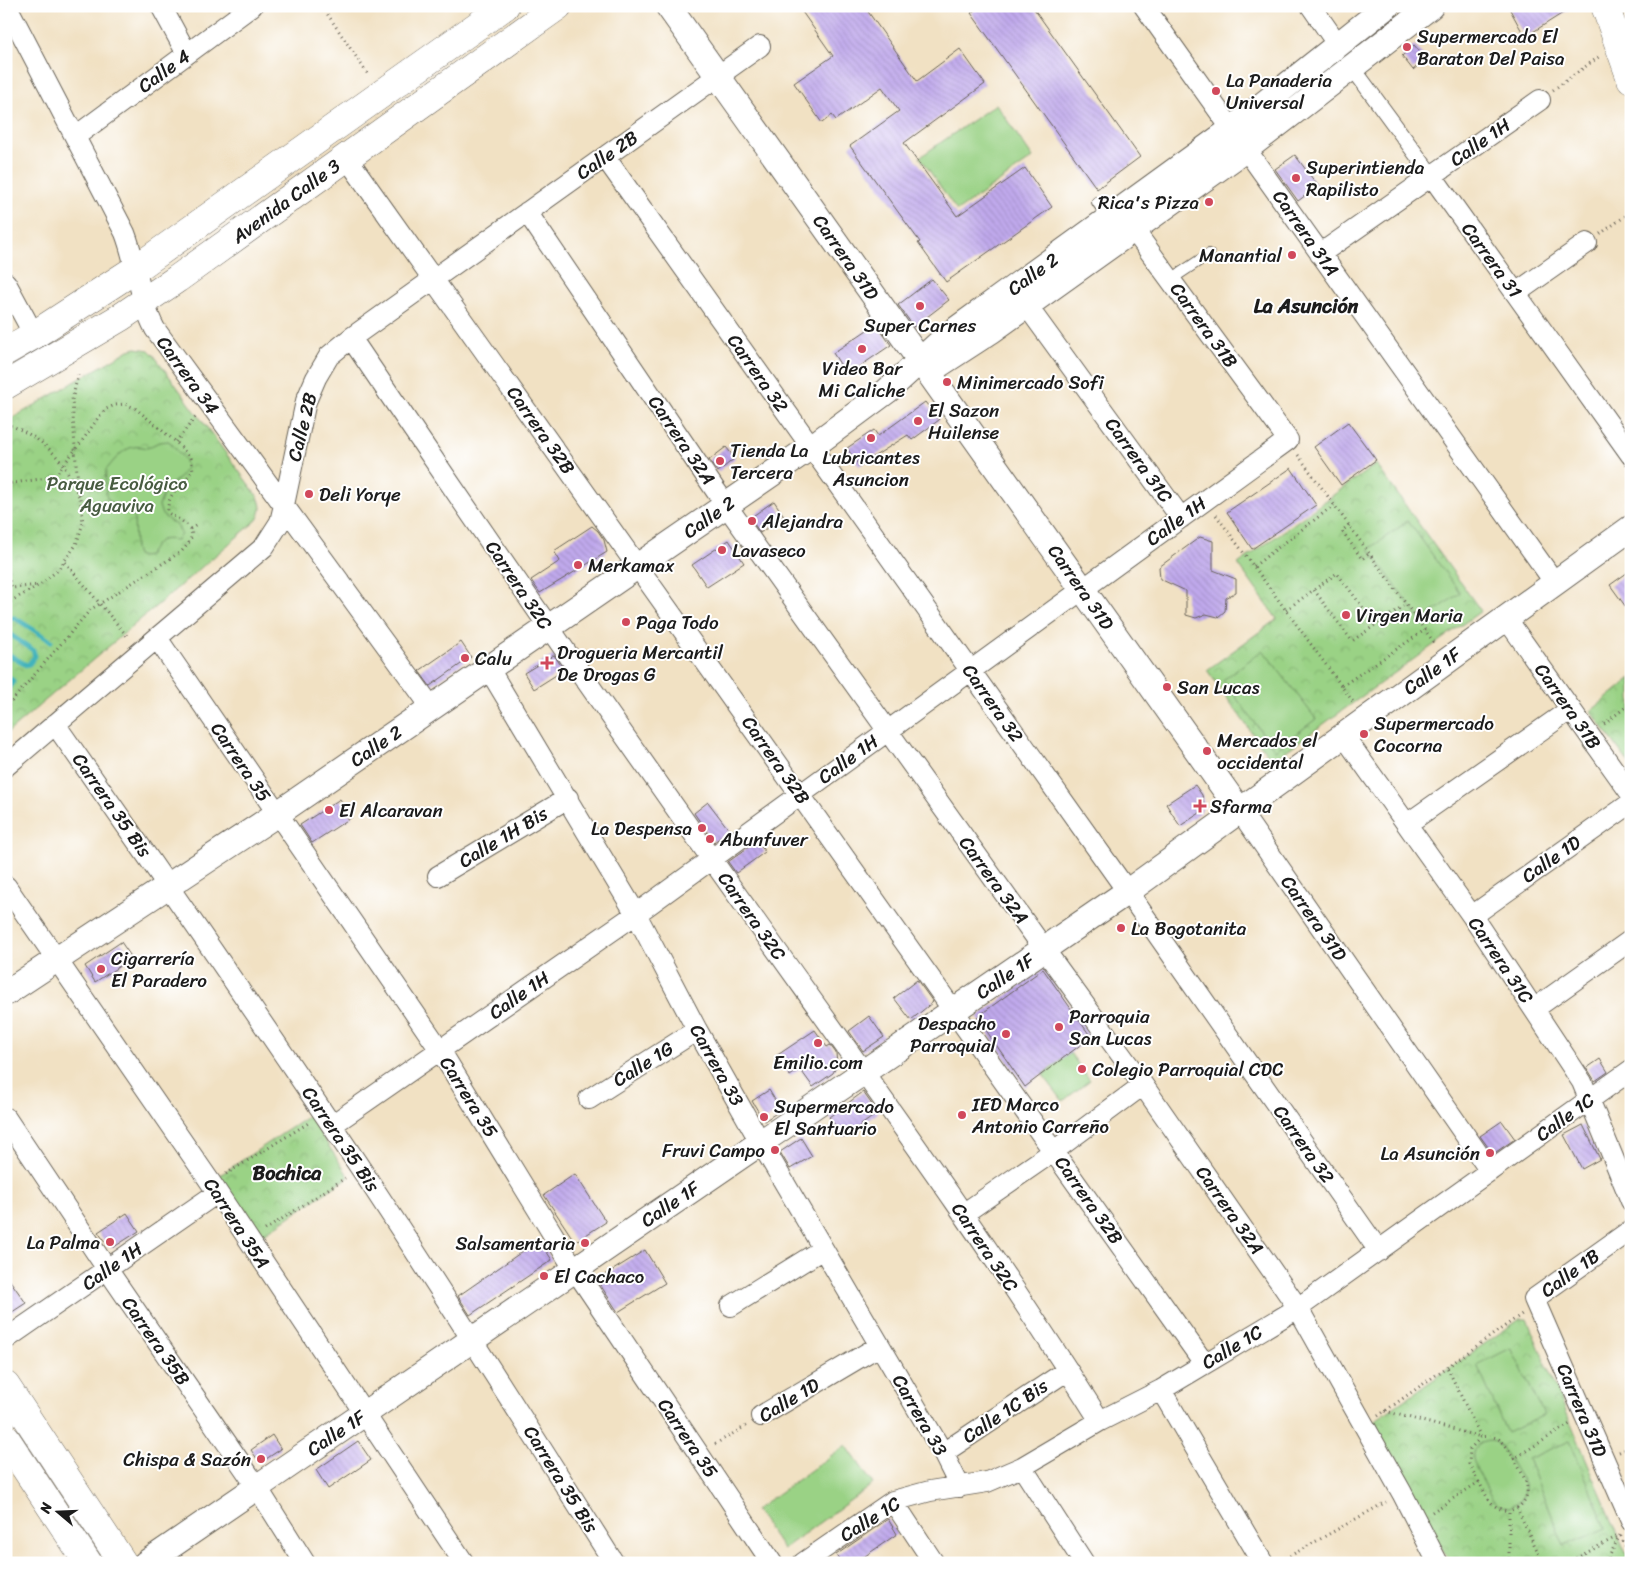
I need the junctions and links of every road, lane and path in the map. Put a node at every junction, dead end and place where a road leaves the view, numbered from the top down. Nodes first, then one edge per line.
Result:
1 (7, 6) edge
2 (161, 6) edge
3 (252, 6) edge
4 (322, 6) edge
5 (505, 6) edge
6 (558, 6) edge
7 (668, 6) edge
8 (1144, 6) edge
9 (1311, 6) edge
10 (1387, 6) edge
11 (1430, 6) edge
12 (1605, 6) edge
13 (1619, 43) junction
14 (1338, 45) junction
15 (760, 46) dead end
16 (186, 54) junction
17 (1352, 67) junction
18 (718, 76) junction
19 (1631, 79) edge
20 (373, 82) dead end
21 (1540, 100) joint
22 (1232, 129) junction
23 (76, 136) junction
24 (1246, 149) junction
25 (605, 157) junction
26 (347, 158) junction
27 (1432, 176) junction
28 (527, 212) junction
29 (1631, 212) edge
30 (1115, 215) junction
31 (1588, 243) joint
32 (1210, 254) dead end
33 (1320, 254) junction
34 (137, 268) junction
35 (433, 279) junction
36 (1170, 280) junction
37 (6, 283) edge
38 (1516, 293) junction
39 (143, 302) junction
40 (1027, 306) junction
41 (34, 335) junction
42 (351, 338) junction
43 (6, 351) edge
44 (924, 366) junction
45 (78, 375) dead end
46 (6, 385) edge
47 (199, 412) dead end
48 (6, 424) edge
49 (1288, 440) junction
50 (176, 442) junction
51 (812, 447) junction
52 (75, 451) junction
53 (1631, 455) edge
54 (63, 465) junction
55 (6, 484) edge
56 (1205, 500) junction
57 (81, 502) junction
58 (284, 505) junction
59 (727, 505) junction
60 (1334, 505) junction
61 (1181, 518) junction
62 (196, 525) dead end
63 (1349, 525) junction
64 (1631, 528) edge
65 (190, 529) junction
66 (1370, 554) junction
67 (65, 562) junction
68 (1254, 566) junction
69 (638, 567) junction
70 (6, 578) edge
71 (1555, 583) junction
72 (41, 584) junction
73 (1083, 589) junction
74 (1314, 590) junction
75 (6, 604) edge
76 (100, 604) junction
77 (1406, 604) junction
78 (1286, 610) junction
79 (1506, 618) junction
80 (1376, 625) junction
81 (548, 628) junction
82 (1425, 630) junction
83 (127, 636) dead end
84 (157, 638) junction
85 (1440, 651) dead end
86 (489, 669) junction
87 (970, 671) junction
88 (1342, 686) junction
89 (1631, 703) edge
90 (1355, 705) dead end
91 (6, 708) edge
92 (432, 708) junction
93 (1570, 709) junction
94 (55, 724) junction
95 (888, 731) junction
96 (1344, 736) junction
97 (1589, 736) junction
98 (6, 766) edge
99 (800, 794) junction
100 (1631, 794) edge
101 (568, 798) junction
102 (1631, 803) edge
103 (1240, 811) junction
104 (277, 814) junction
105 (1407, 824) junction
106 (712, 859) junction
107 (438, 876) dead end
108 (6, 886) edge
109 (168, 886) junction
110 (1128, 892) junction
111 (636, 914) junction
112 (1472, 916) junction
113 (1631, 940) edge
114 (1044, 950) junction
115 (58, 959) junction
116 (6, 993) edge
117 (1534, 1008) junction
118 (954, 1011) junction
119 (697, 1030) junction
120 (440, 1050) junction
121 (1631, 1070) edge
122 (863, 1073) junction
123 (1143, 1085) junction
124 (588, 1099) dead end
125 (1589, 1100) junction
126 (6, 1118) edge
127 (328, 1120) junction
128 (761, 1142) junction
129 (1054, 1152) junction
130 (361, 1168) junction
131 (1490, 1171) junction
132 (214, 1188) junction
133 (1631, 1201) edge
134 (963, 1214) junction
135 (1631, 1230) edge
136 (248, 1241) junction
137 (822, 1249) junction
138 (1379, 1251) junction
139 (575, 1269) junction
140 (107, 1270) junction
141 (1534, 1299) junction
142 (731, 1306) dead end
143 (1298, 1308) junction
144 (6, 1338) edge
145 (473, 1339) junction
146 (879, 1346) junction
147 (1204, 1363) junction
148 (1446, 1367) junction
149 (1068, 1370) junction
150 (6, 1386) edge
151 (1161, 1390) junction
152 (1385, 1411) junction
153 (365, 1413) junction
154 (761, 1416) joint
155 (1100, 1421) junction
156 (1370, 1421) dead end
157 (1573, 1423) dead end
158 (1481, 1437) junction
159 (6, 1440) edge
160 (943, 1453) junction
161 (699, 1454) junction
162 (1513, 1459) junction
163 (1022, 1467) junction
164 (1479, 1482) junction
165 (256, 1487) junction
166 (960, 1487) junction
167 (1402, 1493) junction
168 (892, 1502) junction
169 (1517, 1508) junction
170 (1508, 1511) junction
171 (1431, 1512) dead end
172 (1631, 1520) edge
173 (88, 1563) edge
174 (123, 1563) edge
175 (146, 1563) edge
176 (305, 1563) edge
177 (464, 1563) edge
178 (614, 1563) edge
179 (772, 1563) edge
180 (803, 1563) edge
181 (934, 1563) edge
182 (1084, 1563) edge
183 (1263, 1563) edge
184 (1278, 1563) edge
185 (1438, 1563) edge
186 (1509, 1563) edge
187 (1543, 1563) edge
188 (1566, 1563) edge
189 (1606, 1563) edge

1 - 23 street, Carrera 34
2 - 16 street
3 - 16 street, Calle 4
4 - 20 path
5 - 34 main road, Avenida Calle 3
6 - 26 main road, Avenida Calle 3
7 - 18 street, Carrera 31D
8 - 22 street, Carrera 31A
9 - 14 street
10 - 14 street, Calle 2
11 - 17 street, Calle 2
12 - 13 main road
13 - 19 main road
13 - 21 path
14 - 22 street, Calle 2
15 - 18 street, Calle 2B
16 - 23 street, Calle 4
17 - 24 street, Calle 2
17 - 27 street, Carrera 31
18 - 25 street, Calle 2B
18 - 44 street, Carrera 31D
21 - 27 street, Calle 1H
22 - 24 street, Carrera 31A
22 - 30 street, Calle 2
23 - 34 street, Carrera 34
24 - 30 street, Calle 2
24 - 33 street, Carrera 31A
25 - 28 street, Calle 2B
25 - 51 street, Carrera 32
26 - 35 street, Carrera 32B
26 - 39 main road, Avenida Calle 3
27 - 33 street, Calle 1H
27 - 38 street, Carrera 31
28 - 35 street, Calle 2B
28 - 59 street, Carrera 32A
29 - 31 path
30 - 36 street, Carrera 31B
30 - 40 street, Calle 2
30 - 44 street, Calle 2
31 - 38 street
32 - 36 lane
33 - 71 street, Carrera 31A
34 - 39 street, Carrera 34
34 - 41 main road, Avenida Calle 3
35 - 42 street, Calle 2B
35 - 69 street, Carrera 32B
36 - 49 street, Carrera 31B
37 - 41 street
38 - 53 street, Carrera 31
39 - 46 main road, Avenida Calle 3
39 - 58 street, Carrera 34
40 - 44 street, Calle 2
40 - 61 street, Carrera 31C
41 - 43 main road, Avenida Calle 3
42 - 58 street, Calle 2B
42 - 81 street, Carrera 32C
44 - 51 street, Calle 2
44 - 73 street, Carrera 31D
45 - 52 path
47 - 50 path
48 - 54 path
49 - 56 street, Calle 1H
49 - 60 path
50 - 52 path
50 - 65 path
51 - 59 street, Calle 2
51 - 87 street, Carrera 32
52 - 54 path
52 - 57 path
54 - 55 path
54 - 57 path
56 - 61 street, Calle 1H
56 - 68 path
57 - 67 path
58 - 84 street, Calle 2B
58 - 92 street, Carrera 34
59 - 69 street, Calle 2
59 - 95 street, Carrera 32A
60 - 63 path
60 - 68 path
61 - 73 street, Calle 1H
62 - 65 path
63 - 66 path
63 - 66 path
64 - 71 street, Calle 1F
65 - 76 path
66 - 77 path
67 - 72 path
67 - 76 path
68 - 78 path
69 - 81 street, Calle 2
69 - 99 street, Carrera 32B
70 - 72 path
71 - 79 street, Calle 1F
72 - 75 path
73 - 87 street, Calle 1H
73 - 103 street, Carrera 31D
74 - 78 path
74 - 80 path
74 - 80 path
76 - 83 path
76 - 91 path
77 - 80 path
77 - 82 path
78 - 88 path
79 - 93 street, Carrera 31B
79 - 96 street, Calle 1F
81 - 86 street, Calle 2
81 - 106 street, Carrera 32C
82 - 85 path
82 - 88 path
84 - 94 street, Calle 2B
84 - 104 street, Carrera 35
86 - 92 street, Calle 2
86 - 101 street, Carrera 33
87 - 95 street, Calle 1H
87 - 110 street, Carrera 32
88 - 90 path
89 - 97 path
92 - 104 street, Calle 2
93 - 97 street, Carrera 31B
93 - 105 street
94 - 98 street, Calle 2B
94 - 109 street, Carrera 35 Bis
95 - 99 street, Calle 1H
95 - 114 street, Carrera 32A
96 - 103 street, Calle 1F
96 - 105 street, Carrera 31C
97 - 100 street, Carrera 31B
99 - 106 street, Calle 1H
99 - 118 street, Carrera 32B
101 - 107 street, Calle 1H Bis
101 - 111 street, Carrera 33
102 - 112 street, Calle 1D
103 - 110 street, Calle 1F
103 - 131 street, Carrera 31D
104 - 109 street, Calle 2
104 - 120 street, Carrera 35
105 - 112 street, Carrera 31C
106 - 111 street, Calle 1H
106 - 122 street, Carrera 32C
108 - 115 street, Carrera 35A
109 - 115 street, Calle 2
109 - 127 street, Carrera 35 Bis
110 - 114 street, Calle 1F
110 - 138 street, Carrera 32
111 - 119 street, Carrera 33
111 - 120 street, Calle 1H
112 - 117 street, Carrera 31C
113 - 117 street
114 - 118 street, Calle 1F
114 - 123 street, Carrera 32A
115 - 116 street, Calle 2
115 - 132 street, Carrera 35A
117 - 125 street, Carrera 31C
118 - 122 street, Calle 1F
118 - 129 street, Carrera 32B
119 - 124 street, Calle 1G
119 - 128 street, Carrera 33
120 - 127 street, Calle 1H
120 - 139 street, Carrera 35
121 - 125 street, Calle 1C
122 - 128 street, Calle 1F
122 - 134 street, Carrera 32C
123 - 129 street
123 - 143 street, Carrera 32A
125 - 131 street, Calle 1C
125 - 133 street, Carrera 31C
126 - 140 street, Carrera 35B
127 - 130 street, Carrera 35 Bis
127 - 132 path
128 - 137 street, Carrera 33
128 - 139 street, Calle 1F
129 - 134 street
129 - 147 street, Carrera 32B
130 - 136 path
130 - 145 street, Carrera 35 Bis
131 - 138 street, Calle 1C
132 - 136 street, Carrera 35A
132 - 140 street, Calle 1H
134 - 149 street, Carrera 32C
135 - 141 street, Calle 1B
136 - 153 street, Carrera 35A
137 - 142 street
137 - 146 street, Carrera 33
138 - 143 street, Calle 1C
139 - 145 street, Calle 1F
139 - 161 street, Carrera 35
140 - 144 street, Calle 1H
140 - 165 street, Carrera 35B
141 - 148 path
141 - 172 street, Carrera 31D
143 - 147 street, Calle 1C
143 - 167 street, Carrera 32A
145 - 153 street, Calle 1F
145 - 178 street, Carrera 35 Bis
146 - 154 street, Calle 1D
146 - 160 street, Carrera 33
147 - 151 street, Calle 1C
148 - 152 path
148 - 158 path
149 - 155 street, Carrera 32C
149 - 160 street, Calle 1C Bis
150 - 174 main road
151 - 155 street, Calle 1C
151 - 183 street
152 - 156 path
152 - 158 path
153 - 165 street, Calle 1F
153 - 177 street, Carrera 35A
154 - 161 path, Calle 1D
155 - 163 street, Calle 1C
157 - 162 path
158 - 162 path
158 - 164 path
159 - 173 main road
160 - 166 street, Carrera 33
161 - 179 street, Carrera 35
162 - 169 path
163 - 166 street, Calle 1C
163 - 182 street
164 - 170 path
164 - 171 path
165 - 175 street, Calle 1F
165 - 176 street, Carrera 35B
166 - 168 street, Calle 1C
167 - 184 path
167 - 185 street, Carrera 32A
168 - 180 street, Calle 1C
168 - 181 street
169 - 170 path
169 - 187 path
170 - 186 path
188 - 189 path

